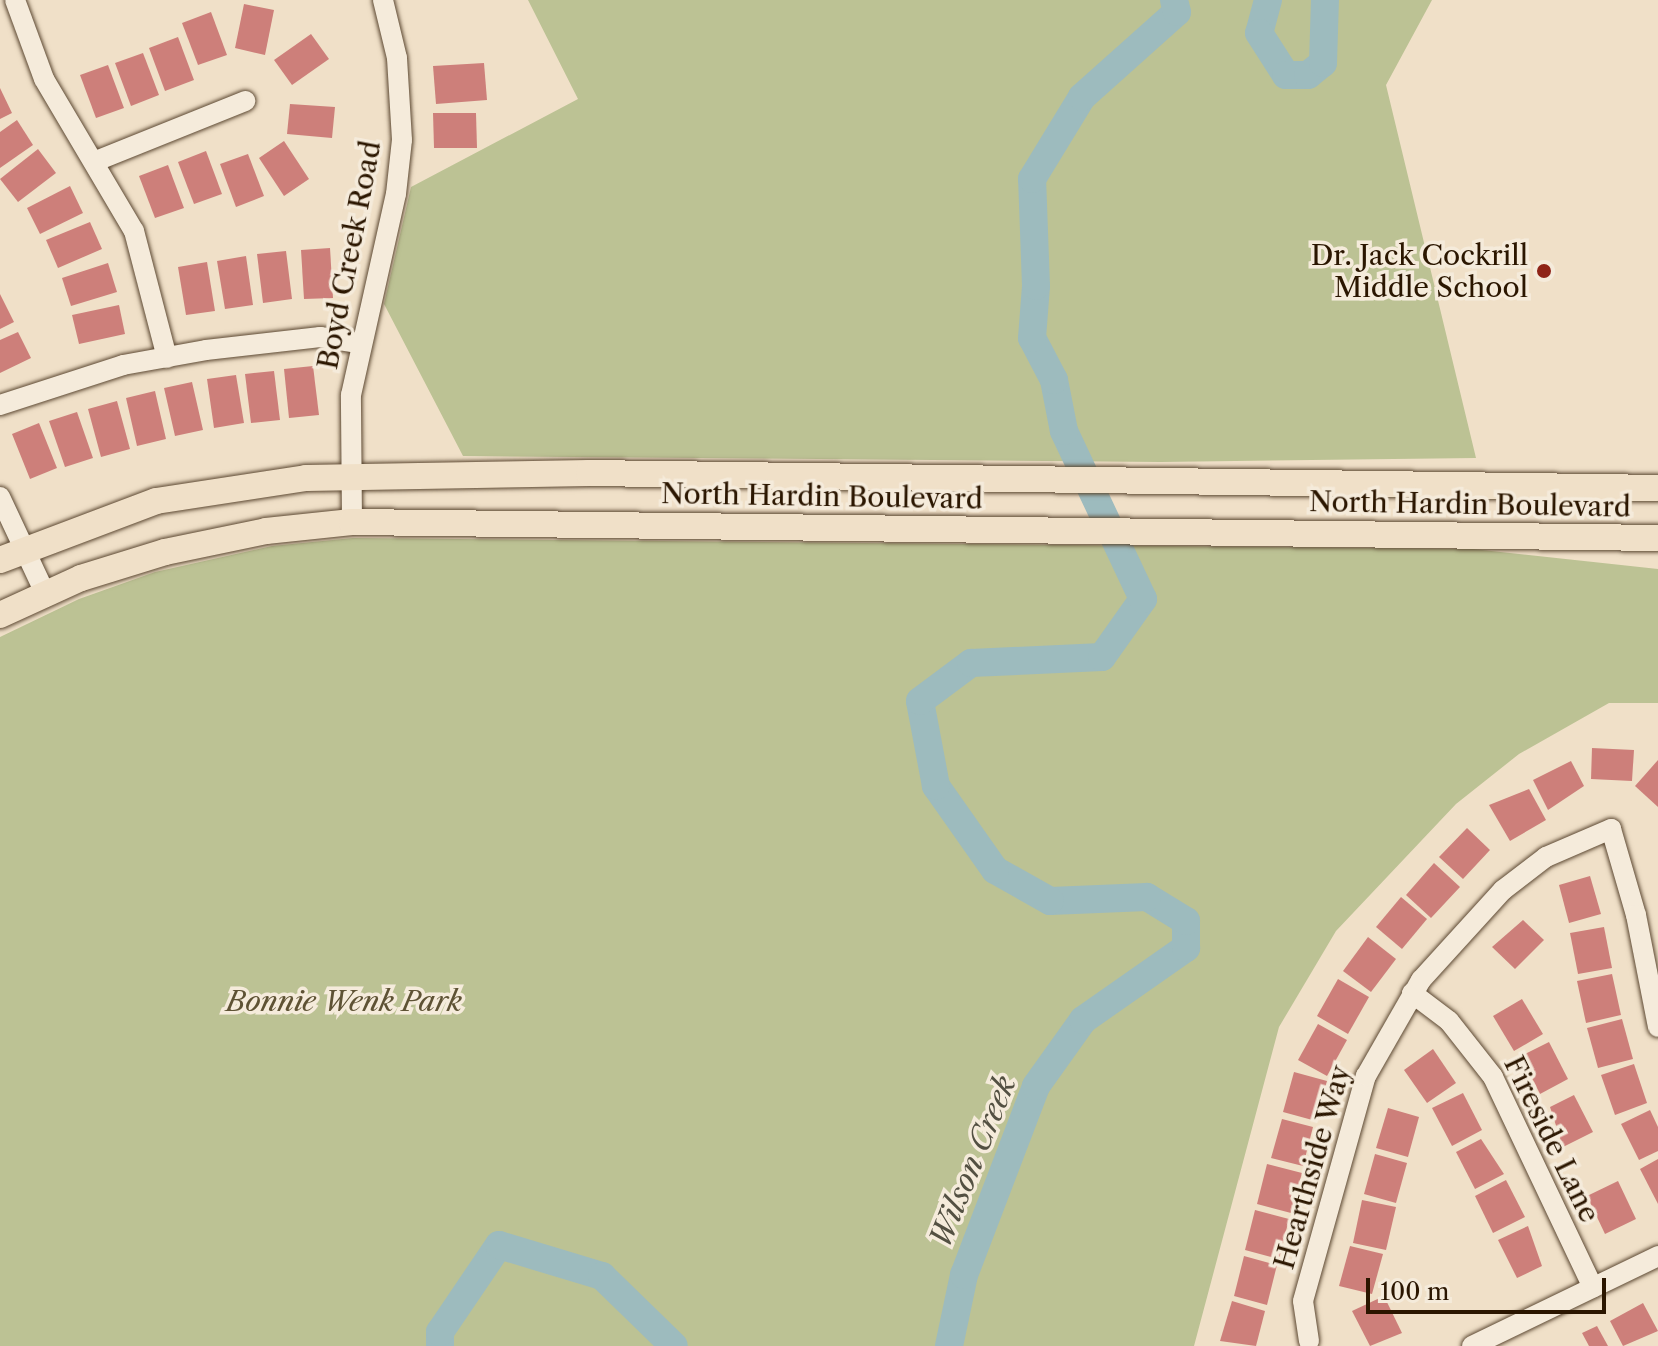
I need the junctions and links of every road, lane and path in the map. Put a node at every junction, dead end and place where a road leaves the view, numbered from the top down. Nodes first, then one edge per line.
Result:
1 (15, 0) edge
2 (383, 0) edge
3 (245, 101) dead end
4 (96, 161) junction
5 (359, 343) junction
6 (167, 358) junction
7 (0, 405) edge
8 (351, 477) junction
9 (1658, 488) edge
10 (0, 497) edge
11 (352, 522) junction
12 (1658, 538) edge
13 (12, 554) edge
14 (45, 593) junction
15 (0, 615) edge
16 (1412, 993) junction
17 (1658, 1027) edge
18 (1658, 1256) edge
19 (1593, 1288) junction
20 (1309, 1341) dead end
21 (1472, 1346) edge

1 - 4 street
2 - 5 street, Boyd Creek Road
3 - 4 street
4 - 6 street
5 - 6 street
5 - 8 street, Boyd Creek Road
6 - 7 street
8 - 9 main road, North Hardin Boulevard
8 - 11 street, Boyd Creek Road
8 - 13 main road, North Hardin Boulevard
10 - 13 street
11 - 12 main road, North Hardin Boulevard
11 - 14 main road, North Hardin Boulevard
13 - 14 street
14 - 15 main road, North Hardin Boulevard
16 - 17 street, Hearthside Way
16 - 19 street, Fireside Lane
16 - 20 street, Hearthside Way
18 - 19 street
19 - 21 street

